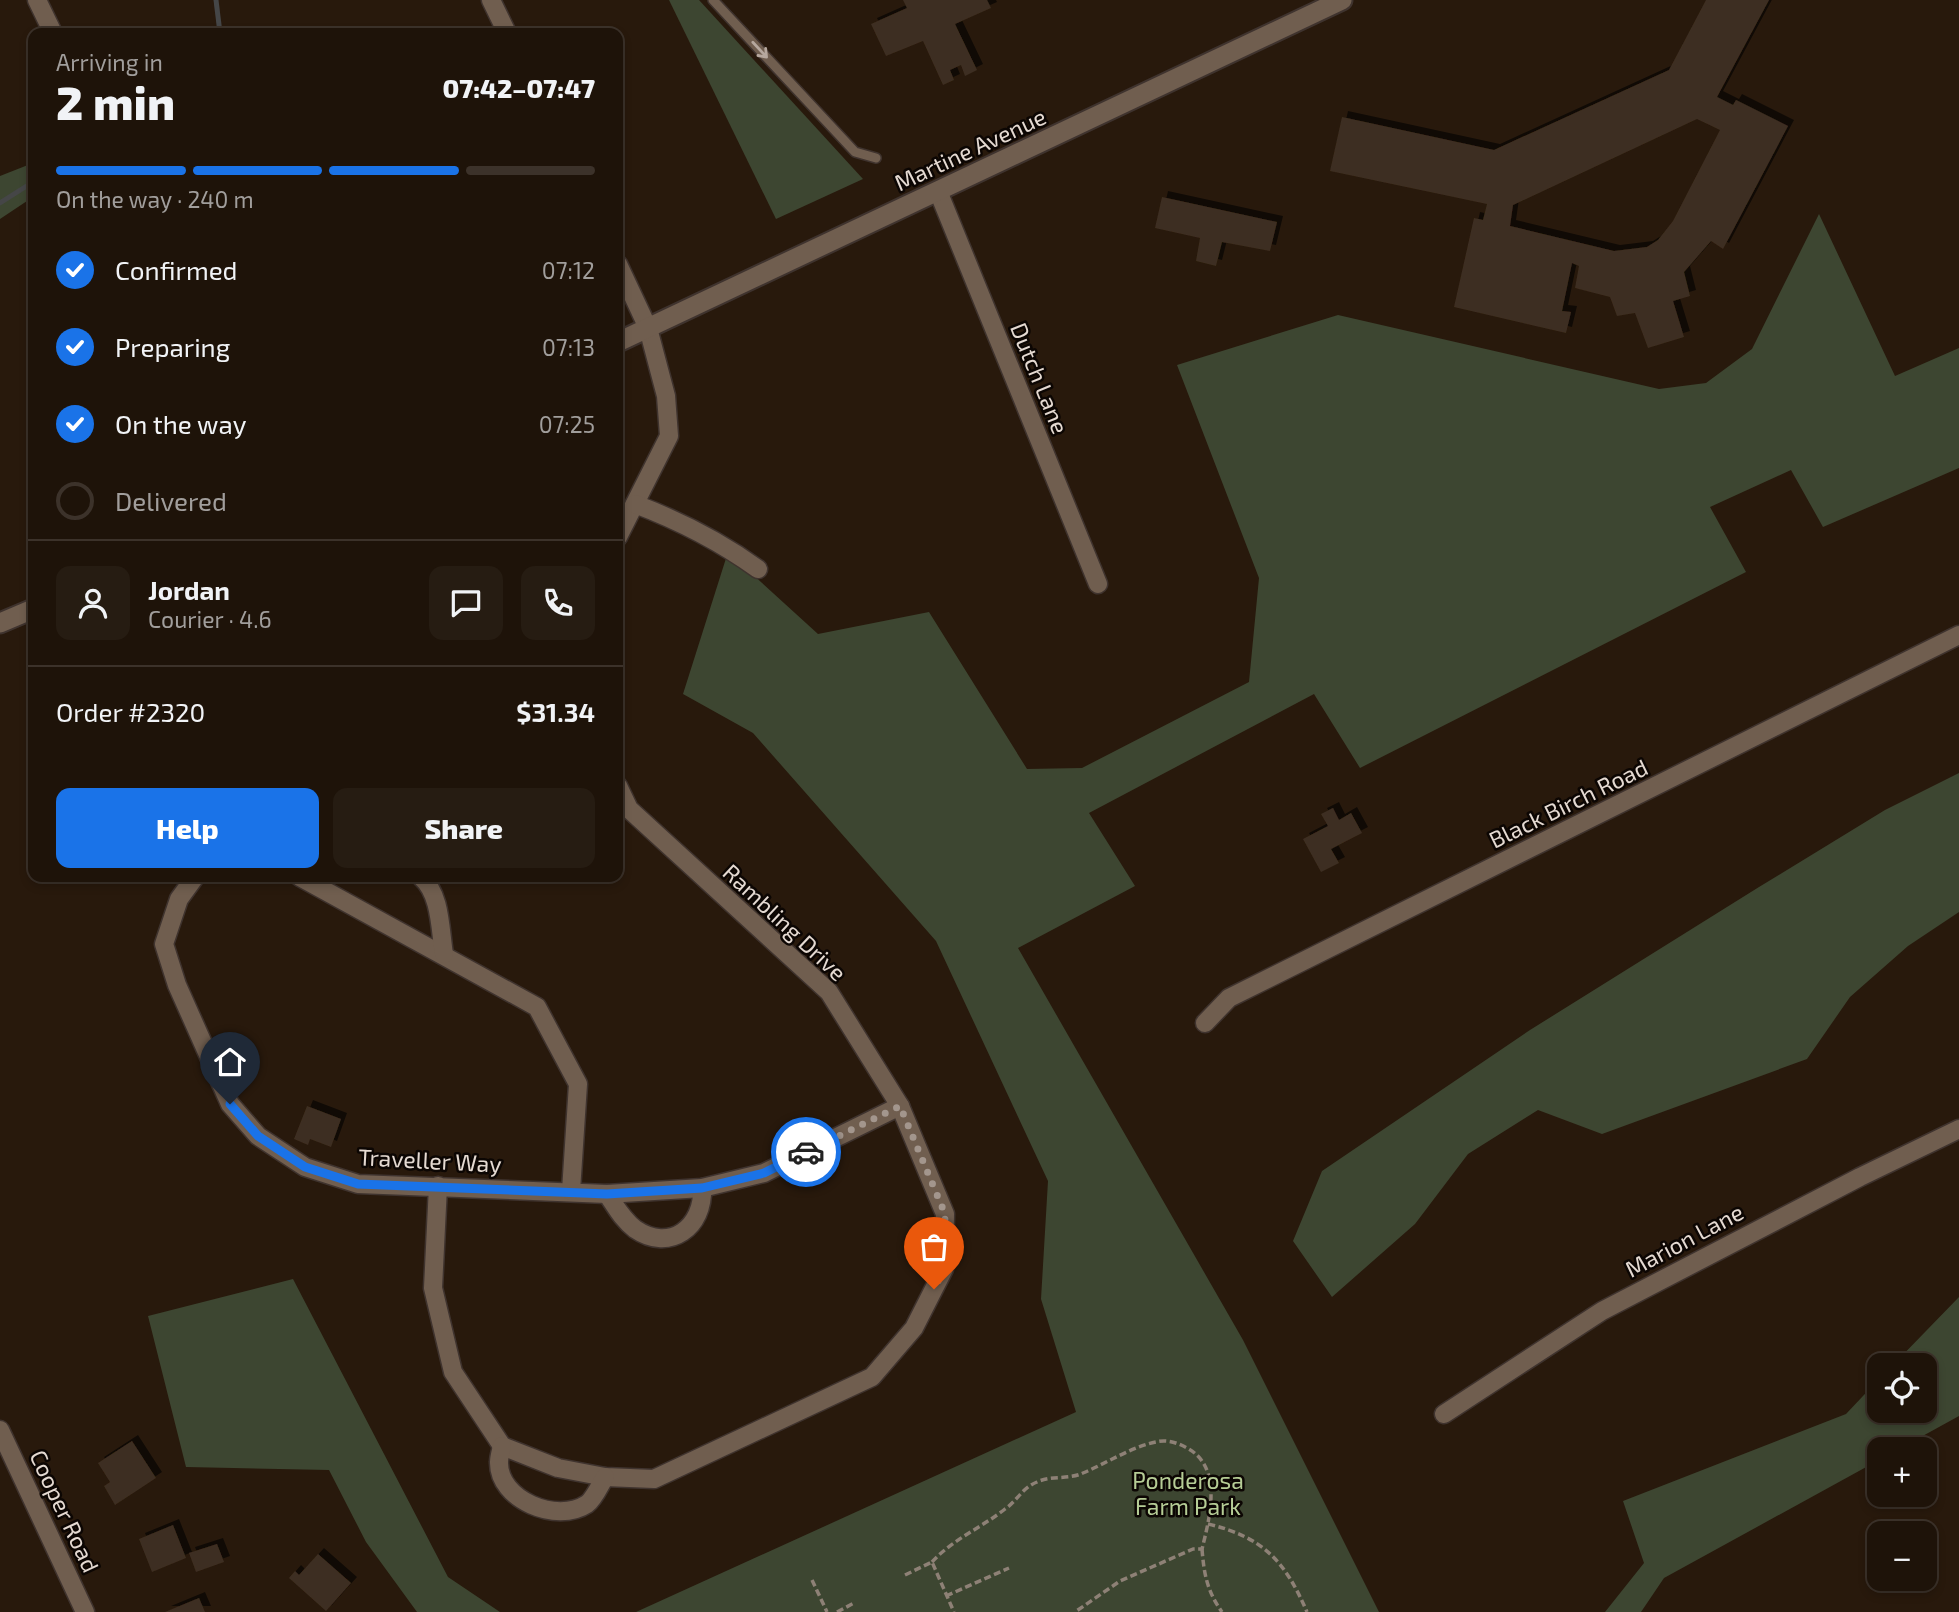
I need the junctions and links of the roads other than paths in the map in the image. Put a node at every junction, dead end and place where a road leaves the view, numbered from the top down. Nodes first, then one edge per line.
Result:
1 (37, 0) edge
2 (491, 0) edge
3 (713, 0) edge
4 (1342, 0) edge
5 (1319, 5) edge
6 (51, 28) edge
7 (505, 28) edge
8 (876, 158) dead end
9 (938, 191) junction
10 (623, 275) edge
11 (648, 328) junction
12 (623, 340) edge
13 (635, 504) junction
14 (623, 527) edge
15 (758, 569) dead end
16 (1098, 584) dead end
17 (28, 611) edge
18 (0, 623) edge
19 (1959, 635) edge
20 (623, 798) edge
21 (192, 882) edge
22 (309, 882) edge
23 (324, 882) edge
24 (427, 882) edge
25 (317, 886) junction
26 (444, 954) junction
27 (1205, 1023) dead end
28 (900, 1106) junction
29 (1959, 1129) edge
30 (438, 1186) junction
31 (702, 1188) junction
32 (571, 1191) junction
33 (607, 1194) junction
34 (1444, 1414) dead end
35 (0, 1430) edge
36 (502, 1446) junction
37 (605, 1478) junction
38 (85, 1612) edge

1 - 6 street
2 - 7 street
3 -> 8 lane
4 - 5 main road, Martine Avenue
5 - 9 main road, Martine Avenue
9 - 11 main road, Martine Avenue
9 - 16 street, Dutch Lane
10 - 11 street
11 - 12 main road, Martine Avenue
11 - 13 street
13 - 14 street
13 - 15 street
17 - 18 main road
19 - 27 street, Black Birch Road
20 - 28 street, Rambling Drive
21 - 30 street, Traveller Way
22 - 25 street
23 - 25 street
24 - 26 street
25 - 26 street
26 - 32 street
28 - 31 street, Traveller Way
28 - 37 street, Rambling Drive
29 - 34 street, Marion Lane
30 - 32 street, Traveller Way
30 - 36 street
31 - 33 street, Traveller Way
31 - 33 street
32 - 33 street, Traveller Way
35 - 38 street, Cooper Road
36 - 37 street, Rambling Drive
36 - 37 street

